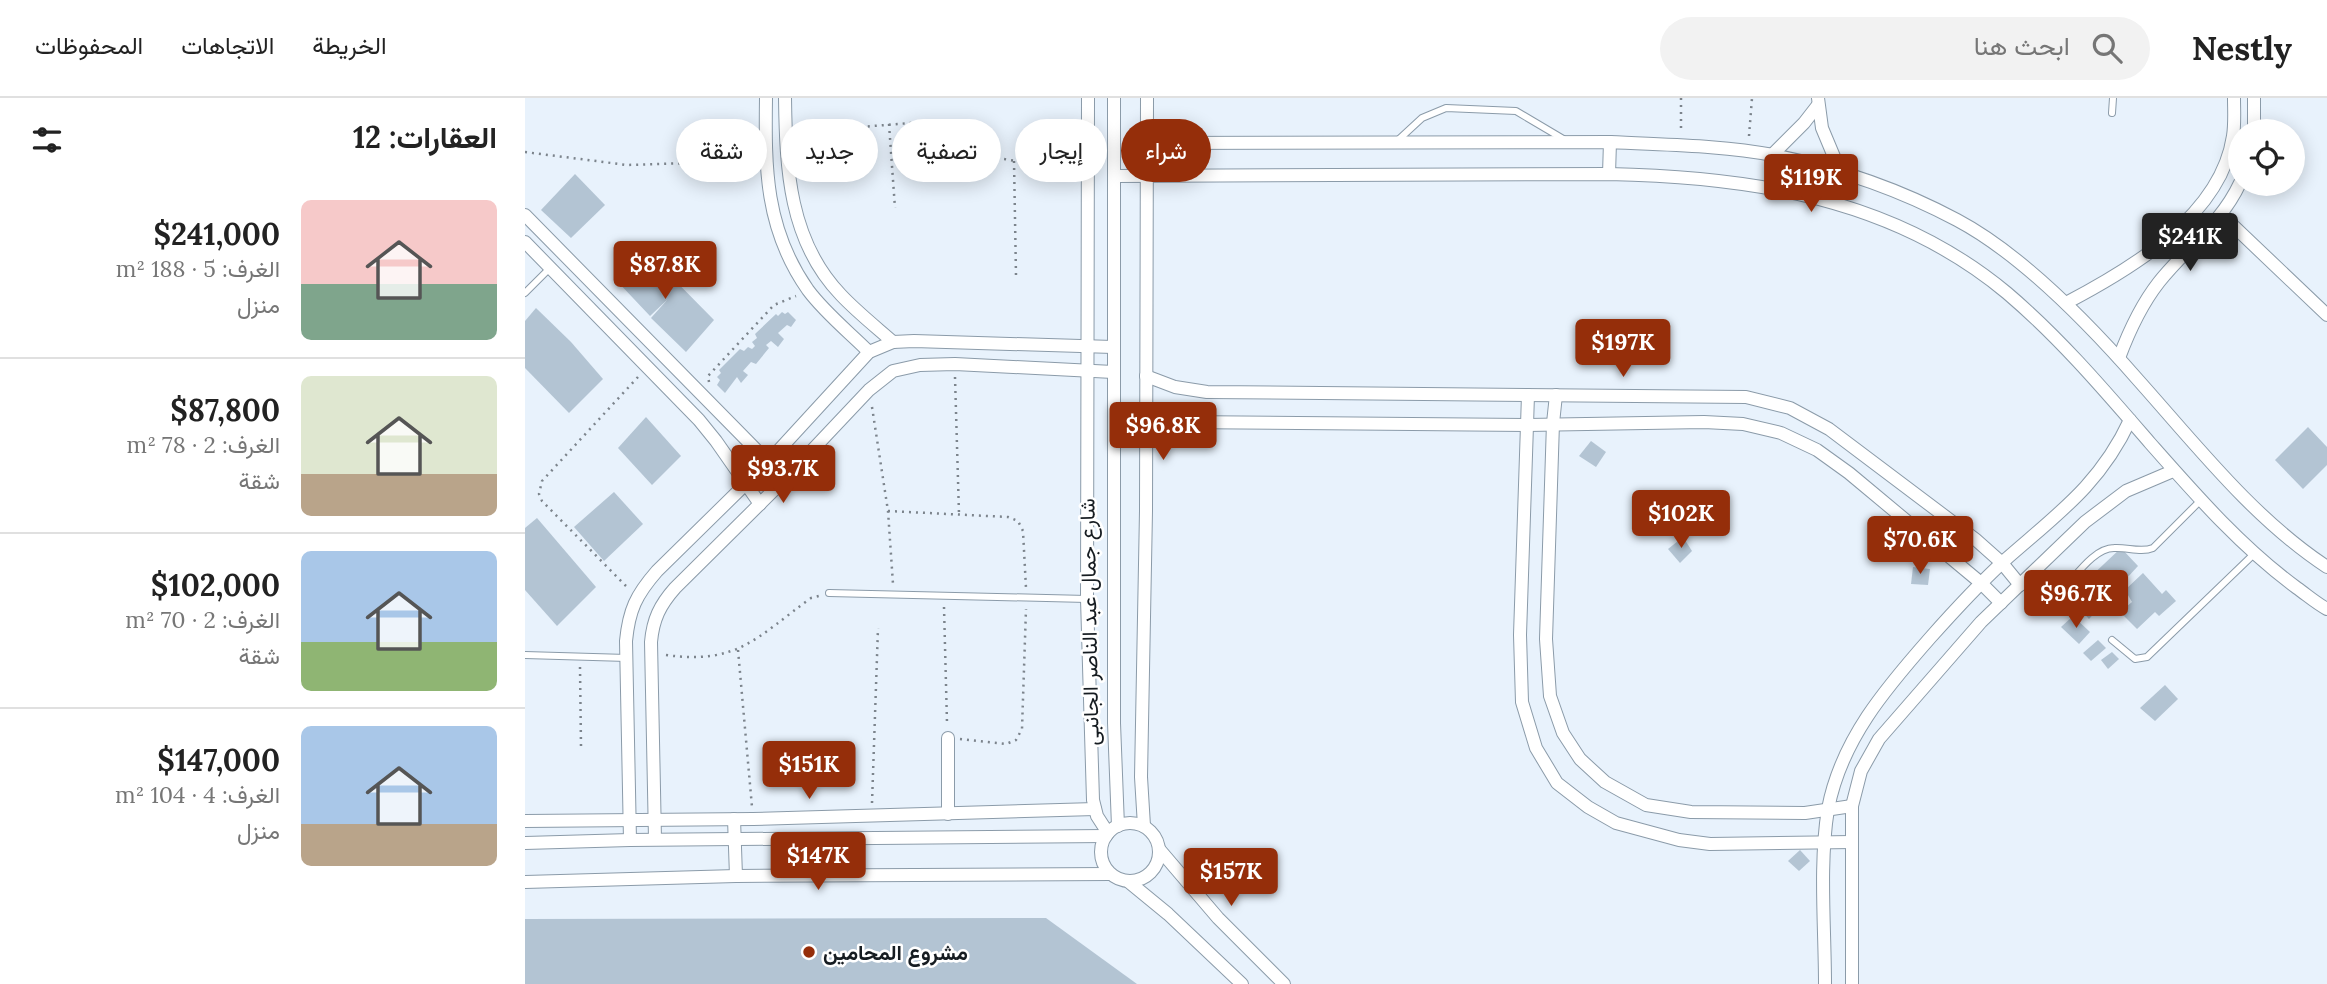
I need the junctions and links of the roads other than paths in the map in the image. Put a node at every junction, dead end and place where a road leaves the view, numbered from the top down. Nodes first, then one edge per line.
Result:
1 (766, 98) edge
2 (785, 98) edge
3 (1088, 98) edge
4 (1114, 98) edge
5 (1147, 98) edge
6 (2113, 98) edge
7 (2234, 98) edge
8 (2254, 98) edge
9 (1818, 101) edge
10 (2112, 113) dead end
11 (1088, 119) edge
12 (1147, 119) edge
13 (2254, 119) edge
14 (1609, 142) junction
15 (1211, 143) edge
16 (1395, 143) junction
17 (1570, 143) junction
18 (1772, 155) junction
19 (1840, 171) junction
20 (1609, 174) junction
21 (1115, 176) junction
22 (1121, 176) edge
23 (1211, 177) edge
24 (1089, 182) edge
25 (1148, 182) edge
26 (2233, 196) edge
27 (525, 215) edge
28 (2222, 215) junction
29 (525, 242) edge
30 (550, 268) junction
31 (525, 293) edge
32 (2066, 303) junction
33 (2327, 315) edge
34 (893, 342) junction
35 (1087, 346) junction
36 (1113, 347) junction
37 (869, 352) junction
38 (2119, 358) junction
39 (1086, 370) junction
40 (1113, 372) junction
41 (1146, 376) junction
42 (1528, 395) junction
43 (1556, 395) junction
44 (2130, 420) junction
45 (1553, 423) junction
46 (1528, 425) junction
47 (1146, 435) junction
48 (768, 462) junction
49 (2173, 471) junction
50 (785, 479) junction
51 (746, 483) junction
52 (2201, 500) junction
53 (760, 504) junction
54 (2255, 553) junction
55 (2002, 563) junction
56 (2327, 567) edge
57 (1981, 583) junction
58 (2021, 585) junction
59 (2063, 589) dead end
60 (829, 593) road end
61 (1087, 599) junction
62 (2001, 603) junction
63 (2327, 609) edge
64 (2112, 640) dead end
65 (525, 655) edge
66 (627, 658) junction
67 (948, 738) road end
68 (1852, 806) junction
69 (1095, 809) junction
70 (1828, 809) junction
71 (949, 814) junction
72 (734, 819) junction
73 (628, 820) junction
74 (653, 820) junction
75 (525, 821) edge
76 (1144, 827) junction
77 (1110, 832) junction
78 (630, 839) junction
79 (655, 839) junction
80 (734, 839) junction
81 (1852, 842) junction
82 (525, 843) edge
83 (1825, 844) junction
84 (1159, 849) junction
85 (1110, 874) junction
86 (736, 876) junction
87 (525, 882) edge
88 (1129, 882) junction
89 (1242, 984) edge
90 (1284, 984) edge
91 (1825, 984) edge
92 (1852, 984) edge

1 - 37 street
2 - 34 street
3 - 11 street, شارع جمال عبد الناصر الجانبى
4 - 21 street
5 - 12 street
6 - 10 lane
7 - 32 street
8 - 13 street
9 - 18 street
9 - 19 street
14 - 17 street
14 - 18 street
14 - 20 street
15 - 16 street
16 - 17 street
16 - 17 lane
18 - 19 street
19 - 32 street
20 - 23 street
20 - 44 street
21 - 22 street
21 - 36 street
24 - 35 street, شارع جمال عبد الناصر الجانبى
25 - 41 street
26 - 28 street
27 - 48 street
28 - 33 street
28 - 38 street
29 - 30 street
30 - 31 lane
30 - 51 street
32 - 38 street
34 - 35 street
34 - 37 street
35 - 36 street
35 - 39 street, شارع جمال عبد الناصر الجانبى
36 - 40 street
37 - 48 street
38 - 56 street
39 - 40 street
39 - 50 street
39 - 61 street, شارع جمال عبد الناصر الجانبى
40 - 77 street
41 - 42 street
41 - 47 street
42 - 43 street
42 - 46 street
43 - 45 street
43 - 55 street
44 - 49 street
44 - 55 street
45 - 46 street
45 - 57 street
45 - 70 street
46 - 47 street
46 - 83 street
47 - 76 street
48 - 50 street
48 - 51 street
49 - 52 street
49 - 58 street
50 - 53 street
51 - 53 street
51 - 66 street
52 - 54 street
52 - 59 lane
53 - 74 street
54 - 63 street
54 - 64 lane
55 - 57 street
55 - 58 street
57 - 62 street
57 - 70 street
58 - 62 street
60 - 61 lane
61 - 69 street, شارع جمال عبد الناصر الجانبى
62 - 68 street
65 - 66 lane
66 - 73 street
67 - 71 street
68 - 70 street
68 - 81 street
69 - 71 street
69 - 77 street, شارع جمال عبد الناصر الجانبى
70 - 83 street
71 - 72 street
72 - 74 street
72 - 80 street
73 - 74 street
73 - 75 street
73 - 78 street
74 - 79 street
76 - 77 street
76 - 84 street
77 - 80 street
77 - 85 street
78 - 79 street
78 - 82 street
79 - 80 street
80 - 86 street
81 - 83 street
81 - 92 street
83 - 91 street
84 - 88 street
84 - 90 street
85 - 86 street
85 - 88 street
86 - 87 street
88 - 89 street

